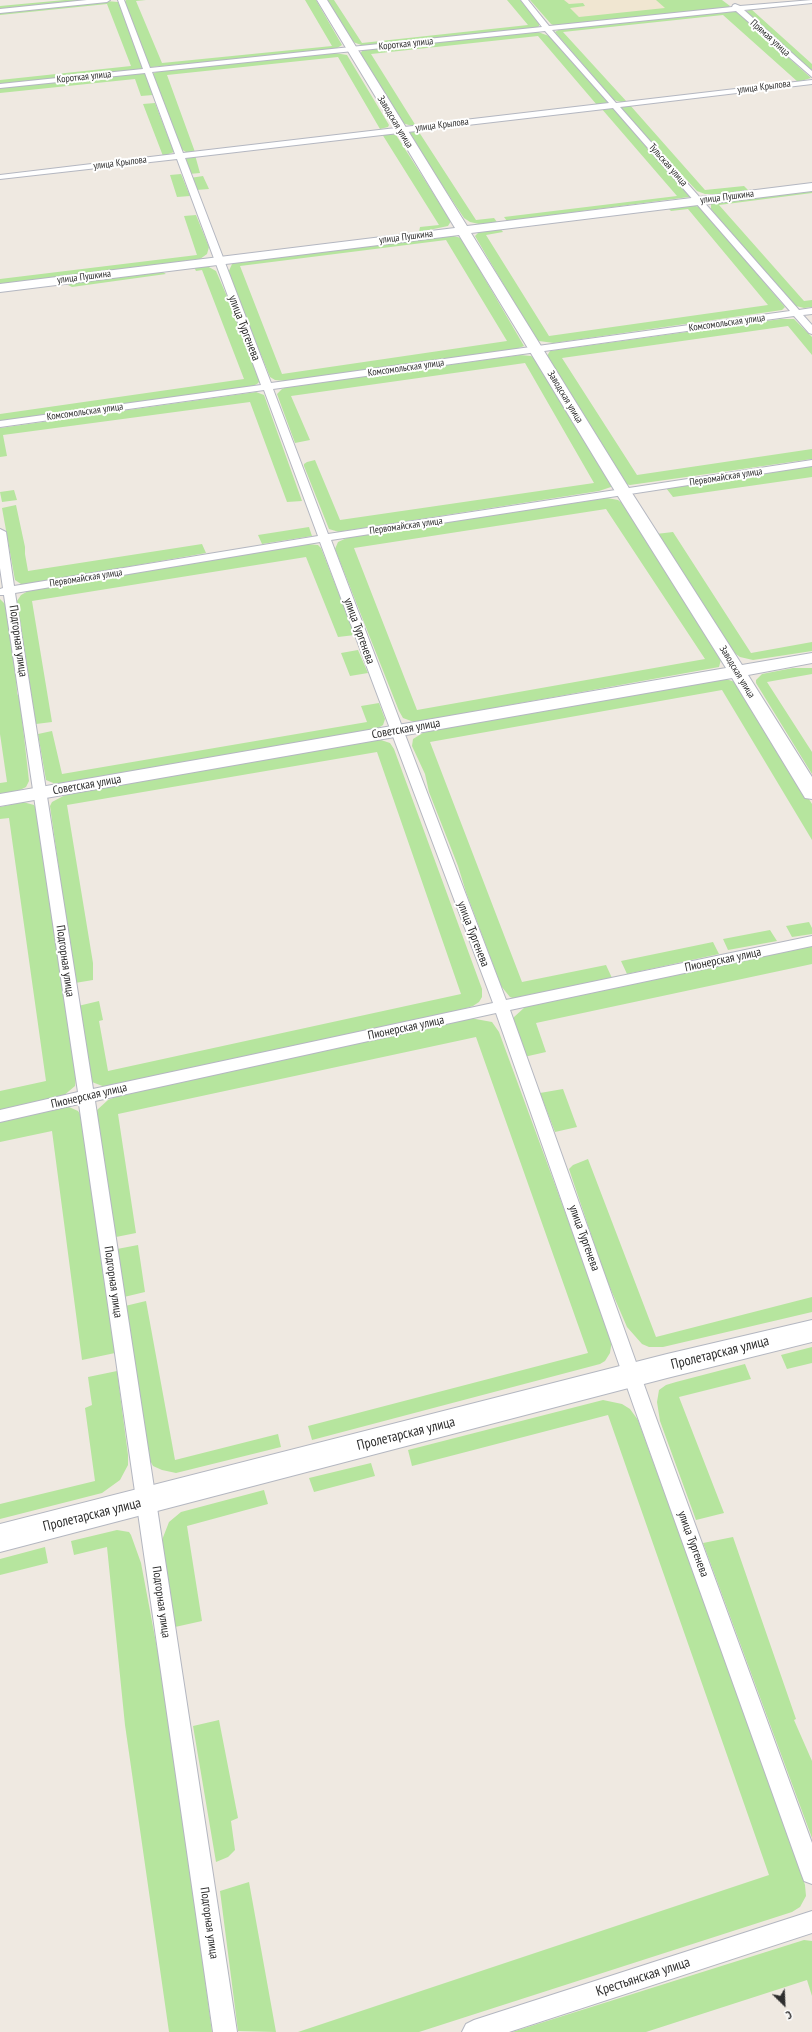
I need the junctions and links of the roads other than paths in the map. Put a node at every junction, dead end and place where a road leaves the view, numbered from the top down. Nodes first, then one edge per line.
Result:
1 (107, 0) edge
2 (121, 0) edge
3 (322, 0) edge
4 (524, 0) edge
5 (728, 0) edge
6 (812, 1) edge
7 (739, 9) junction
8 (0, 11) edge
9 (547, 29) junction
10 (352, 50) junction
11 (147, 71) junction
12 (812, 75) edge
13 (812, 82) edge
14 (0, 86) edge
15 (615, 105) junction
16 (400, 130) junction
17 (179, 156) junction
18 (0, 177) edge
19 (812, 186) edge
20 (699, 200) junction
21 (463, 229) junction
22 (218, 260) junction
23 (0, 288) edge
24 (812, 311) edge
25 (796, 313) junction
26 (812, 331) edge
27 (535, 350) junction
28 (268, 387) junction
29 (0, 424) edge
30 (812, 463) edge
31 (624, 493) junction
32 (0, 532) edge
33 (325, 538) junction
34 (5, 591) edge
35 (812, 658) edge
36 (736, 671) junction
37 (396, 731) junction
38 (41, 793) junction
39 (812, 793) edge
40 (0, 800) edge
41 (812, 941) edge
42 (502, 1008) junction
43 (85, 1098) junction
44 (0, 1116) edge
45 (812, 1331) edge
46 (632, 1375) junction
47 (145, 1501) junction
48 (0, 1538) edge
49 (812, 1873) edge
50 (812, 1922) edge
51 (225, 2032) edge
52 (474, 2032) edge

1 - 8 street
2 - 11 street, улица Тургенева
3 - 10 main road, Заводская улица
4 - 9 street, Тульская улица
5 - 7 street, Прямая улица
6 - 7 street, Короткая улица
7 - 9 street, Короткая улица
7 - 12 street, Прямая улица
9 - 10 street, Короткая улица
9 - 15 street, Тульская улица
10 - 11 street, Короткая улица
10 - 16 main road, Заводская улица
11 - 14 street, Короткая улица
11 - 17 street, улица Тургенева
13 - 15 street, улица Крылова
15 - 16 street, улица Крылова
15 - 20 street, Тульская улица
16 - 17 street, улица Крылова
16 - 21 main road, Заводская улица
17 - 18 street, улица Крылова
17 - 22 street, улица Тургенева
19 - 20 main road, улица Пушкина
20 - 21 main road, улица Пушкина
20 - 25 street, Тульская улица
21 - 22 main road, улица Пушкина
21 - 27 main road, Заводская улица
22 - 23 main road, улица Пушкина
22 - 28 street, улица Тургенева
24 - 25 street, Комсомольская улица
25 - 26 street, Тульская улица
25 - 27 street, Комсомольская улица
27 - 28 street, Комсомольская улица
27 - 31 main road, Заводская улица
28 - 29 street, Комсомольская улица
28 - 33 street, улица Тургенева
30 - 31 street, Первомайская улица
31 - 33 street, Первомайская улица
31 - 36 main road, Заводская улица
32 - 34 street, Подгорная улица
33 - 34 street, Первомайская улица
33 - 37 street, улица Тургенева
34 - 38 street, Подгорная улица
35 - 36 main road, Советская улица
36 - 37 main road, Советская улица
36 - 39 main road, Заводская улица
37 - 38 main road, Советская улица
37 - 42 street, улица Тургенева
38 - 40 main road, Советская улица
38 - 43 street, Подгорная улица
41 - 42 street, Пионерская улица
42 - 43 street, Пионерская улица
42 - 46 street, улица Тургенева
43 - 44 street, Пионерская улица
43 - 47 street, Подгорная улица
45 - 46 main road, Пролетарская улица
46 - 47 main road, Пролетарская улица
46 - 49 street, улица Тургенева
47 - 48 main road, Пролетарская улица
47 - 51 street, Подгорная улица
50 - 52 street, Крестьянская улица

